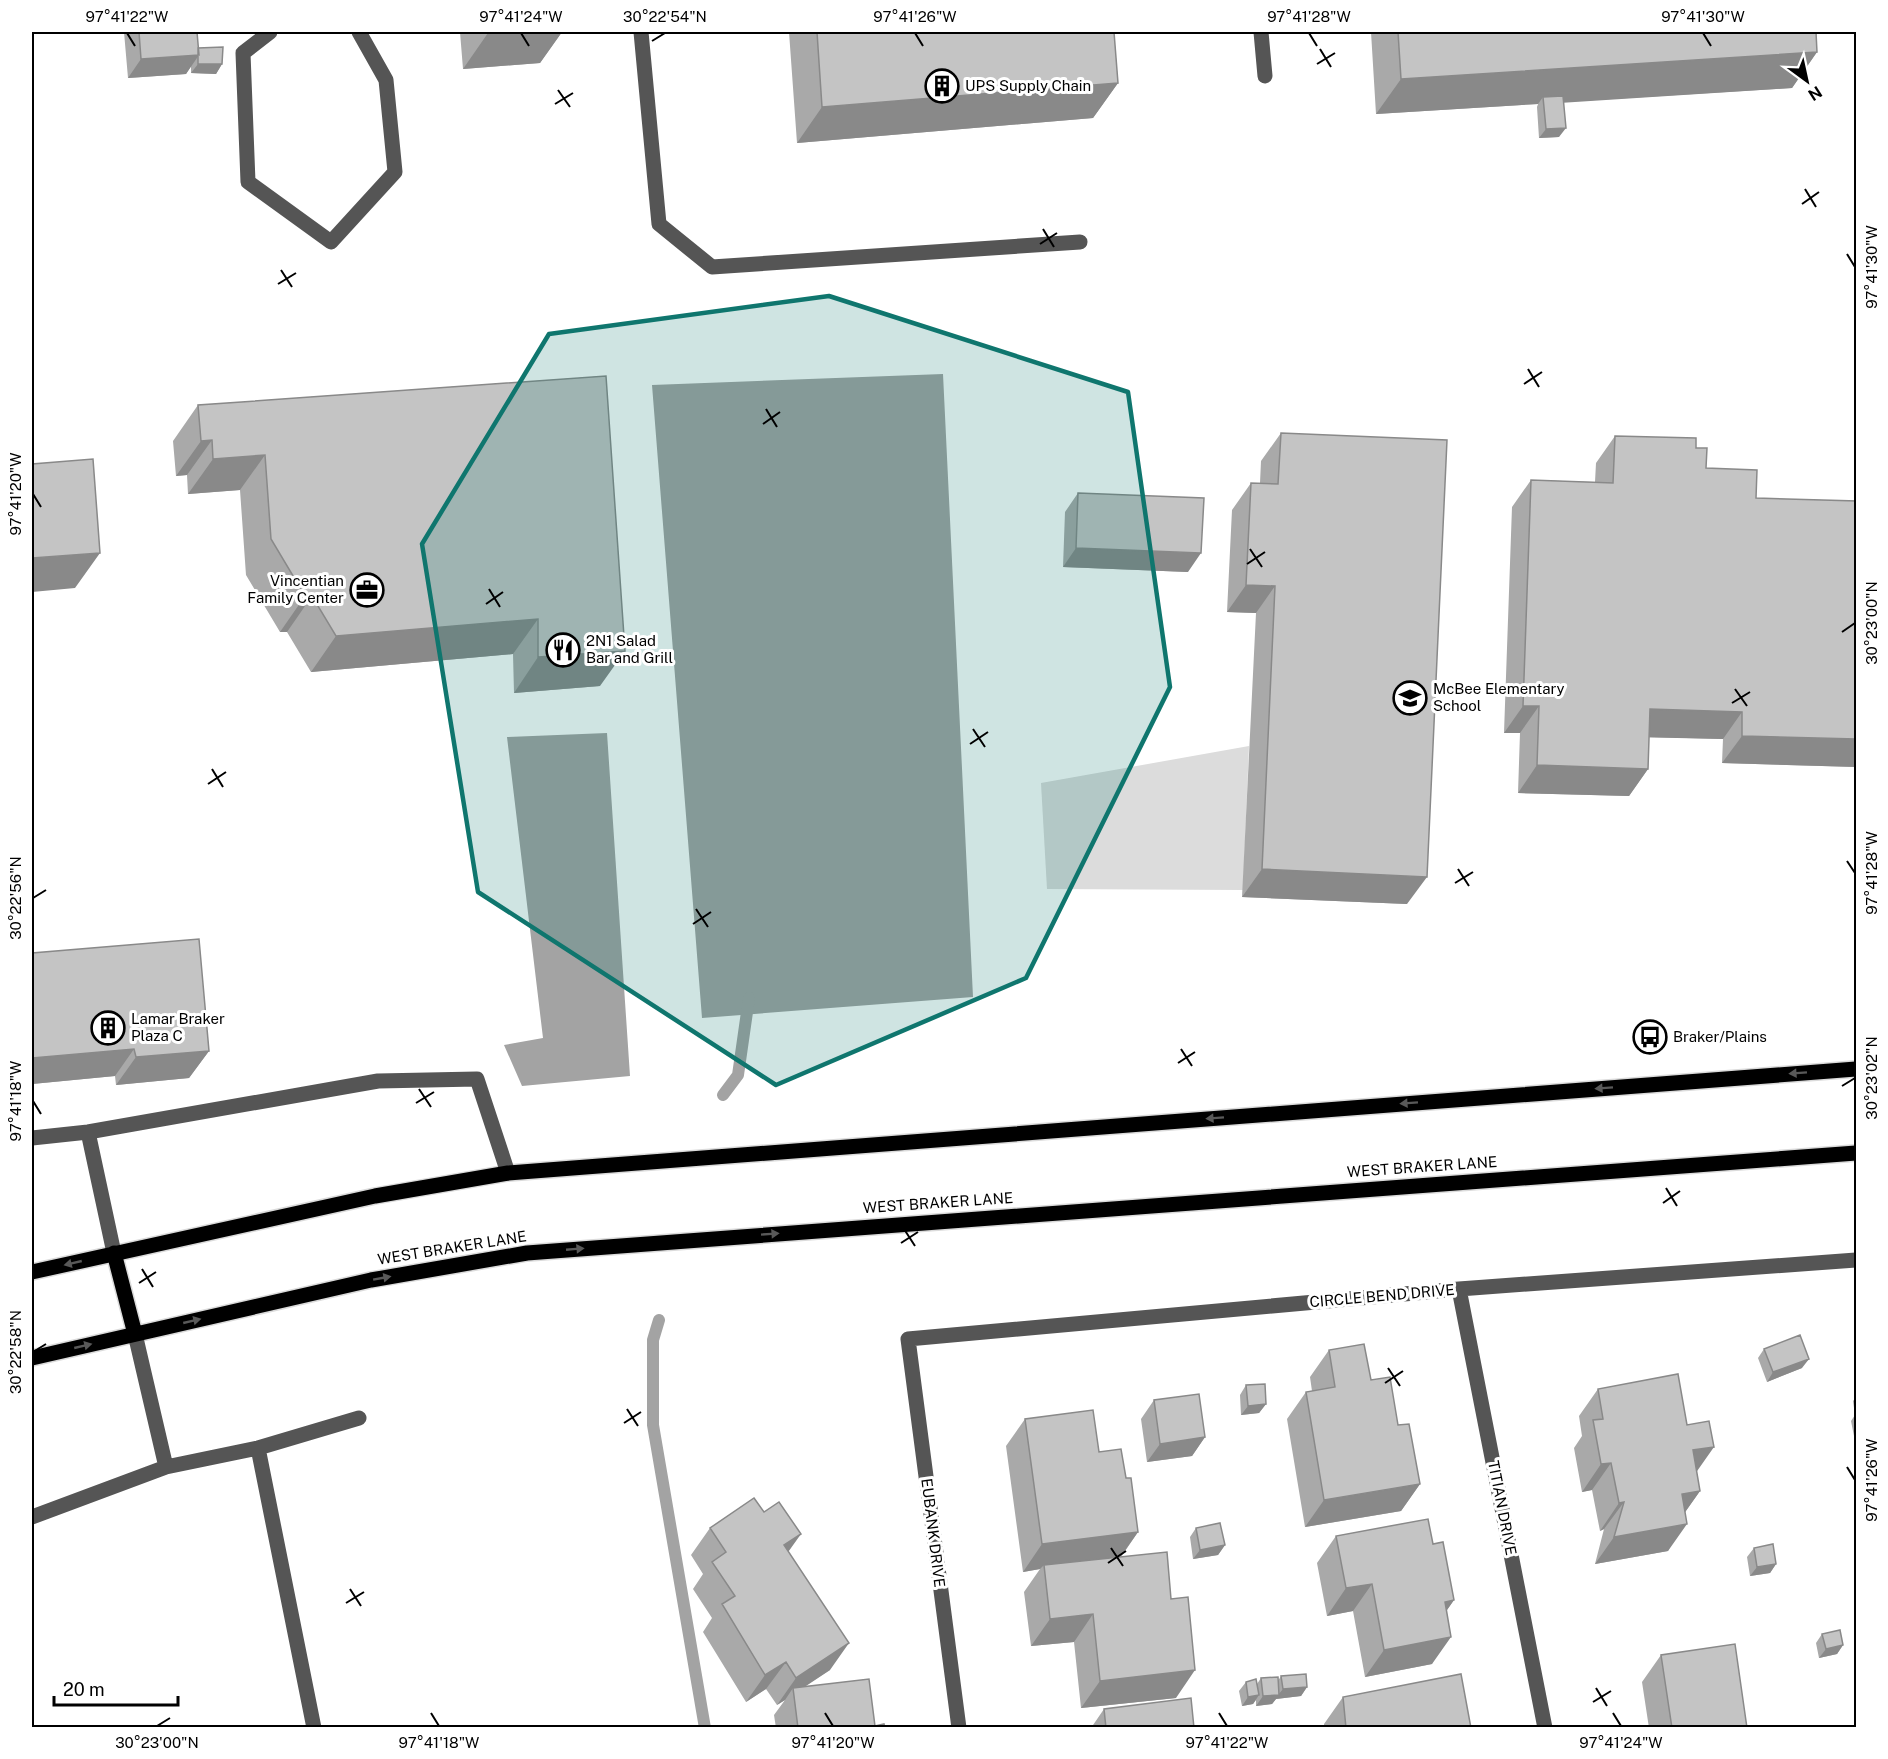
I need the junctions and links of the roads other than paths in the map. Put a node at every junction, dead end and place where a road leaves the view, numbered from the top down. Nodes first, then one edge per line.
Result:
1 (270, 32) edge
2 (359, 32) edge
3 (641, 32) edge
4 (1261, 32) edge
5 (1265, 76) dead end
6 (1080, 242) dead end
7 (1857, 1069) edge
8 (88, 1132) junction
9 (32, 1138) edge
10 (1857, 1153) edge
11 (508, 1173) junction
12 (114, 1253) junction
13 (1857, 1260) edge
14 (32, 1272) edge
15 (1459, 1289) junction
16 (135, 1334) junction
17 (908, 1339) joint
18 (32, 1358) edge
19 (358, 1418) dead end
20 (258, 1448) junction
21 (166, 1467) junction
22 (32, 1517) edge
23 (314, 1728) edge
24 (959, 1728) edge
25 (1545, 1728) edge

1 - 2 street
3 - 6 street
4 - 5 street
7 -> 11 main road
8 - 9 street
8 - 11 street
8 - 12 street
16 -> 10 main road, WEST BRAKER LANE
11 - 12 main road
12 -> 14 main road
12 - 16 main road
13 - 15 street, CIRCLE BEND DRIVE
15 - 17 street, CIRCLE BEND DRIVE
15 - 25 street, TITIAN DRIVE
18 -> 16 main road, WEST BRAKER LANE
16 - 21 street
17 - 24 street, EUBANK DRIVE
19 - 20 street
20 - 21 street
20 - 23 street
21 - 22 street

